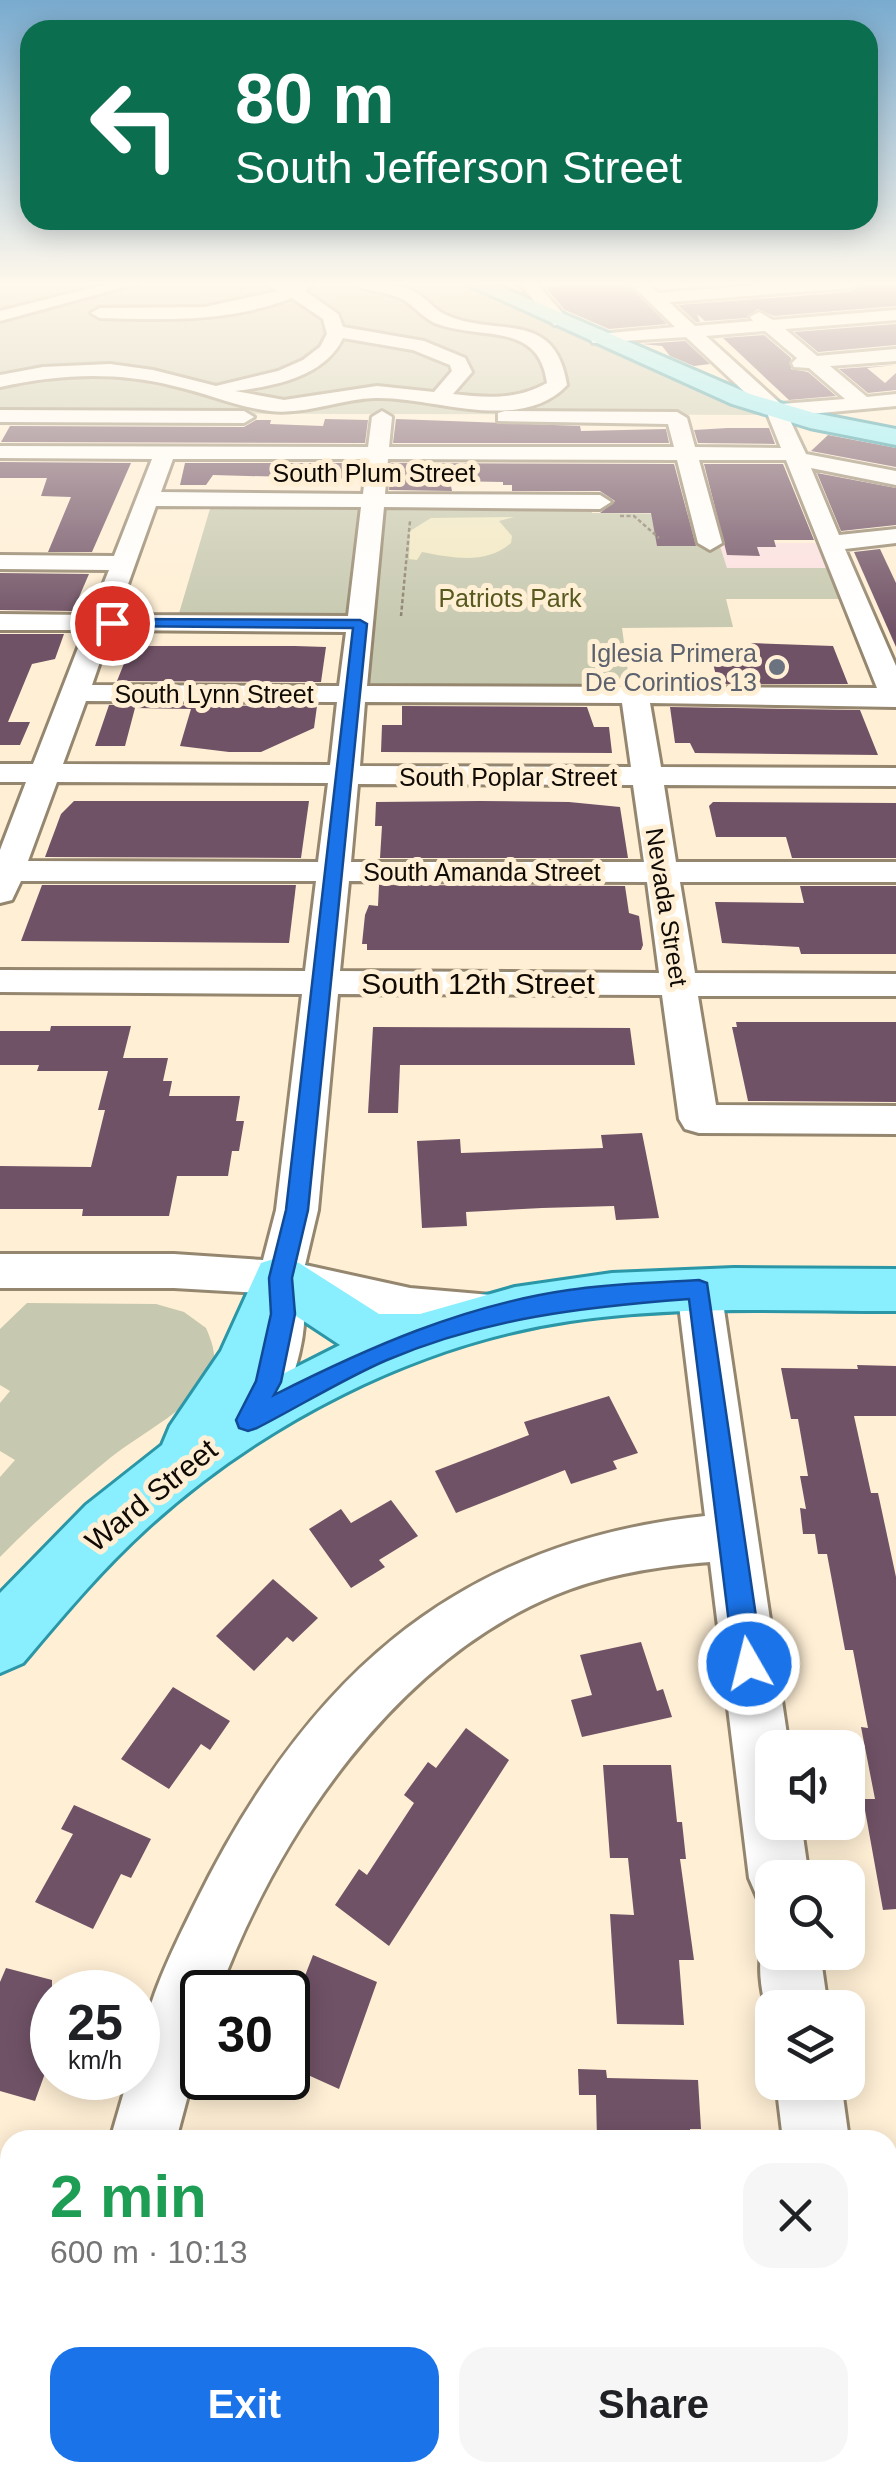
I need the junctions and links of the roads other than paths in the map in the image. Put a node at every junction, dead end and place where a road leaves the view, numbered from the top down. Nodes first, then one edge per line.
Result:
1 (234, 399) edge
2 (334, 399) edge
3 (448, 399) edge
4 (523, 399) edge
5 (741, 399) edge
6 (763, 399) edge
7 (883, 404) edge
8 (776, 411) junction
9 (0, 416) edge
10 (383, 417) junction
11 (896, 437) edge
12 (0, 452) edge
13 (165, 452) junction
14 (378, 453) junction
15 (593, 454) junction
16 (687, 454) junction
17 (796, 456) junction
18 (896, 478) edge
19 (147, 500) junction
20 (374, 500) junction
21 (896, 536) edge
22 (710, 543) dead end
23 (832, 543) junction
24 (0, 562) edge
25 (123, 563) junction
26 (0, 622) edge
27 (100, 623) junction
28 (360, 624) junction
29 (867, 632) junction
30 (896, 632) edge
31 (74, 693) junction
32 (352, 695) junction
33 (634, 695) junction
34 (895, 698) edge
35 (0, 773) edge
36 (43, 773) junction
37 (344, 776) junction
38 (896, 777) edge
39 (647, 778) junction
40 (334, 872) junction
41 (896, 872) edge
42 (662, 873) junction
43 (4, 882) edge
44 (0, 980) edge
45 (322, 982) junction
46 (678, 984) junction
47 (896, 985) edge
48 (896, 1120) edge
49 (0, 1271) edge
50 (280, 1278) junction
51 (699, 1289) junction
52 (896, 1290) edge
53 (515, 1311) junction
54 (402, 1345) junction
55 (248, 1420) junction
56 (146, 1491) junction
57 (730, 1536) junction
58 (0, 1640) edge
59 (776, 1860) edge
60 (810, 2100) edge
61 (146, 2130) edge
62 (815, 2130) edge

1 - 2 street
3 - 4 street
5 - 8 main road
6 - 8 street
7 - 8 street
8 - 11 main road
8 - 17 street
9 - 10 street
10 - 14 street
10 - 16 street
12 - 13 street
13 - 14 street
13 - 19 street
14 - 15 street
14 - 20 street
15 - 16 street
15 - 20 street, South Plum Street
16 - 17 street
16 - 22 street
17 - 18 street
17 - 23 street
19 - 20 street, South Plum Street
19 - 25 street
20 - 28 street
21 - 23 street
23 - 29 street
24 - 25 street
25 - 27 street
26 - 27 street
27 - 28 street
27 - 31 street
28 - 32 street
29 - 30 street
29 - 34 street
31 - 32 street, South Lynn Street
31 - 36 street
32 - 33 street, South Lynn Street
32 - 37 street
33 - 34 street, South Lynn Street
33 - 39 street, Nevada Street
35 - 36 street, South Poplar Street
36 - 37 street, South Poplar Street
36 - 43 street
37 - 39 street, South Poplar Street
37 - 40 street
38 - 39 street, South Poplar Street
39 - 42 street, Nevada Street
40 - 42 street, South Amanda Street
40 - 43 street, South Amanda Street
40 - 45 street
41 - 42 street, South Amanda Street
42 - 46 street, Nevada Street
44 - 45 street, South 12th Street
45 - 46 street, South 12th Street
45 - 50 street
46 - 47 street, South 12th Street
46 - 48 street, Nevada Street
49 - 50 street
50 - 53 street
50 - 54 main road
50 - 55 street
50 - 56 main road
51 - 52 main road
51 - 53 main road
51 - 57 street
53 - 54 main road
54 - 55 main road, Ward Street
55 - 56 main road, Ward Street
56 - 58 main road, Ward Street
57 - 59 street
57 - 61 street
60 - 62 street

